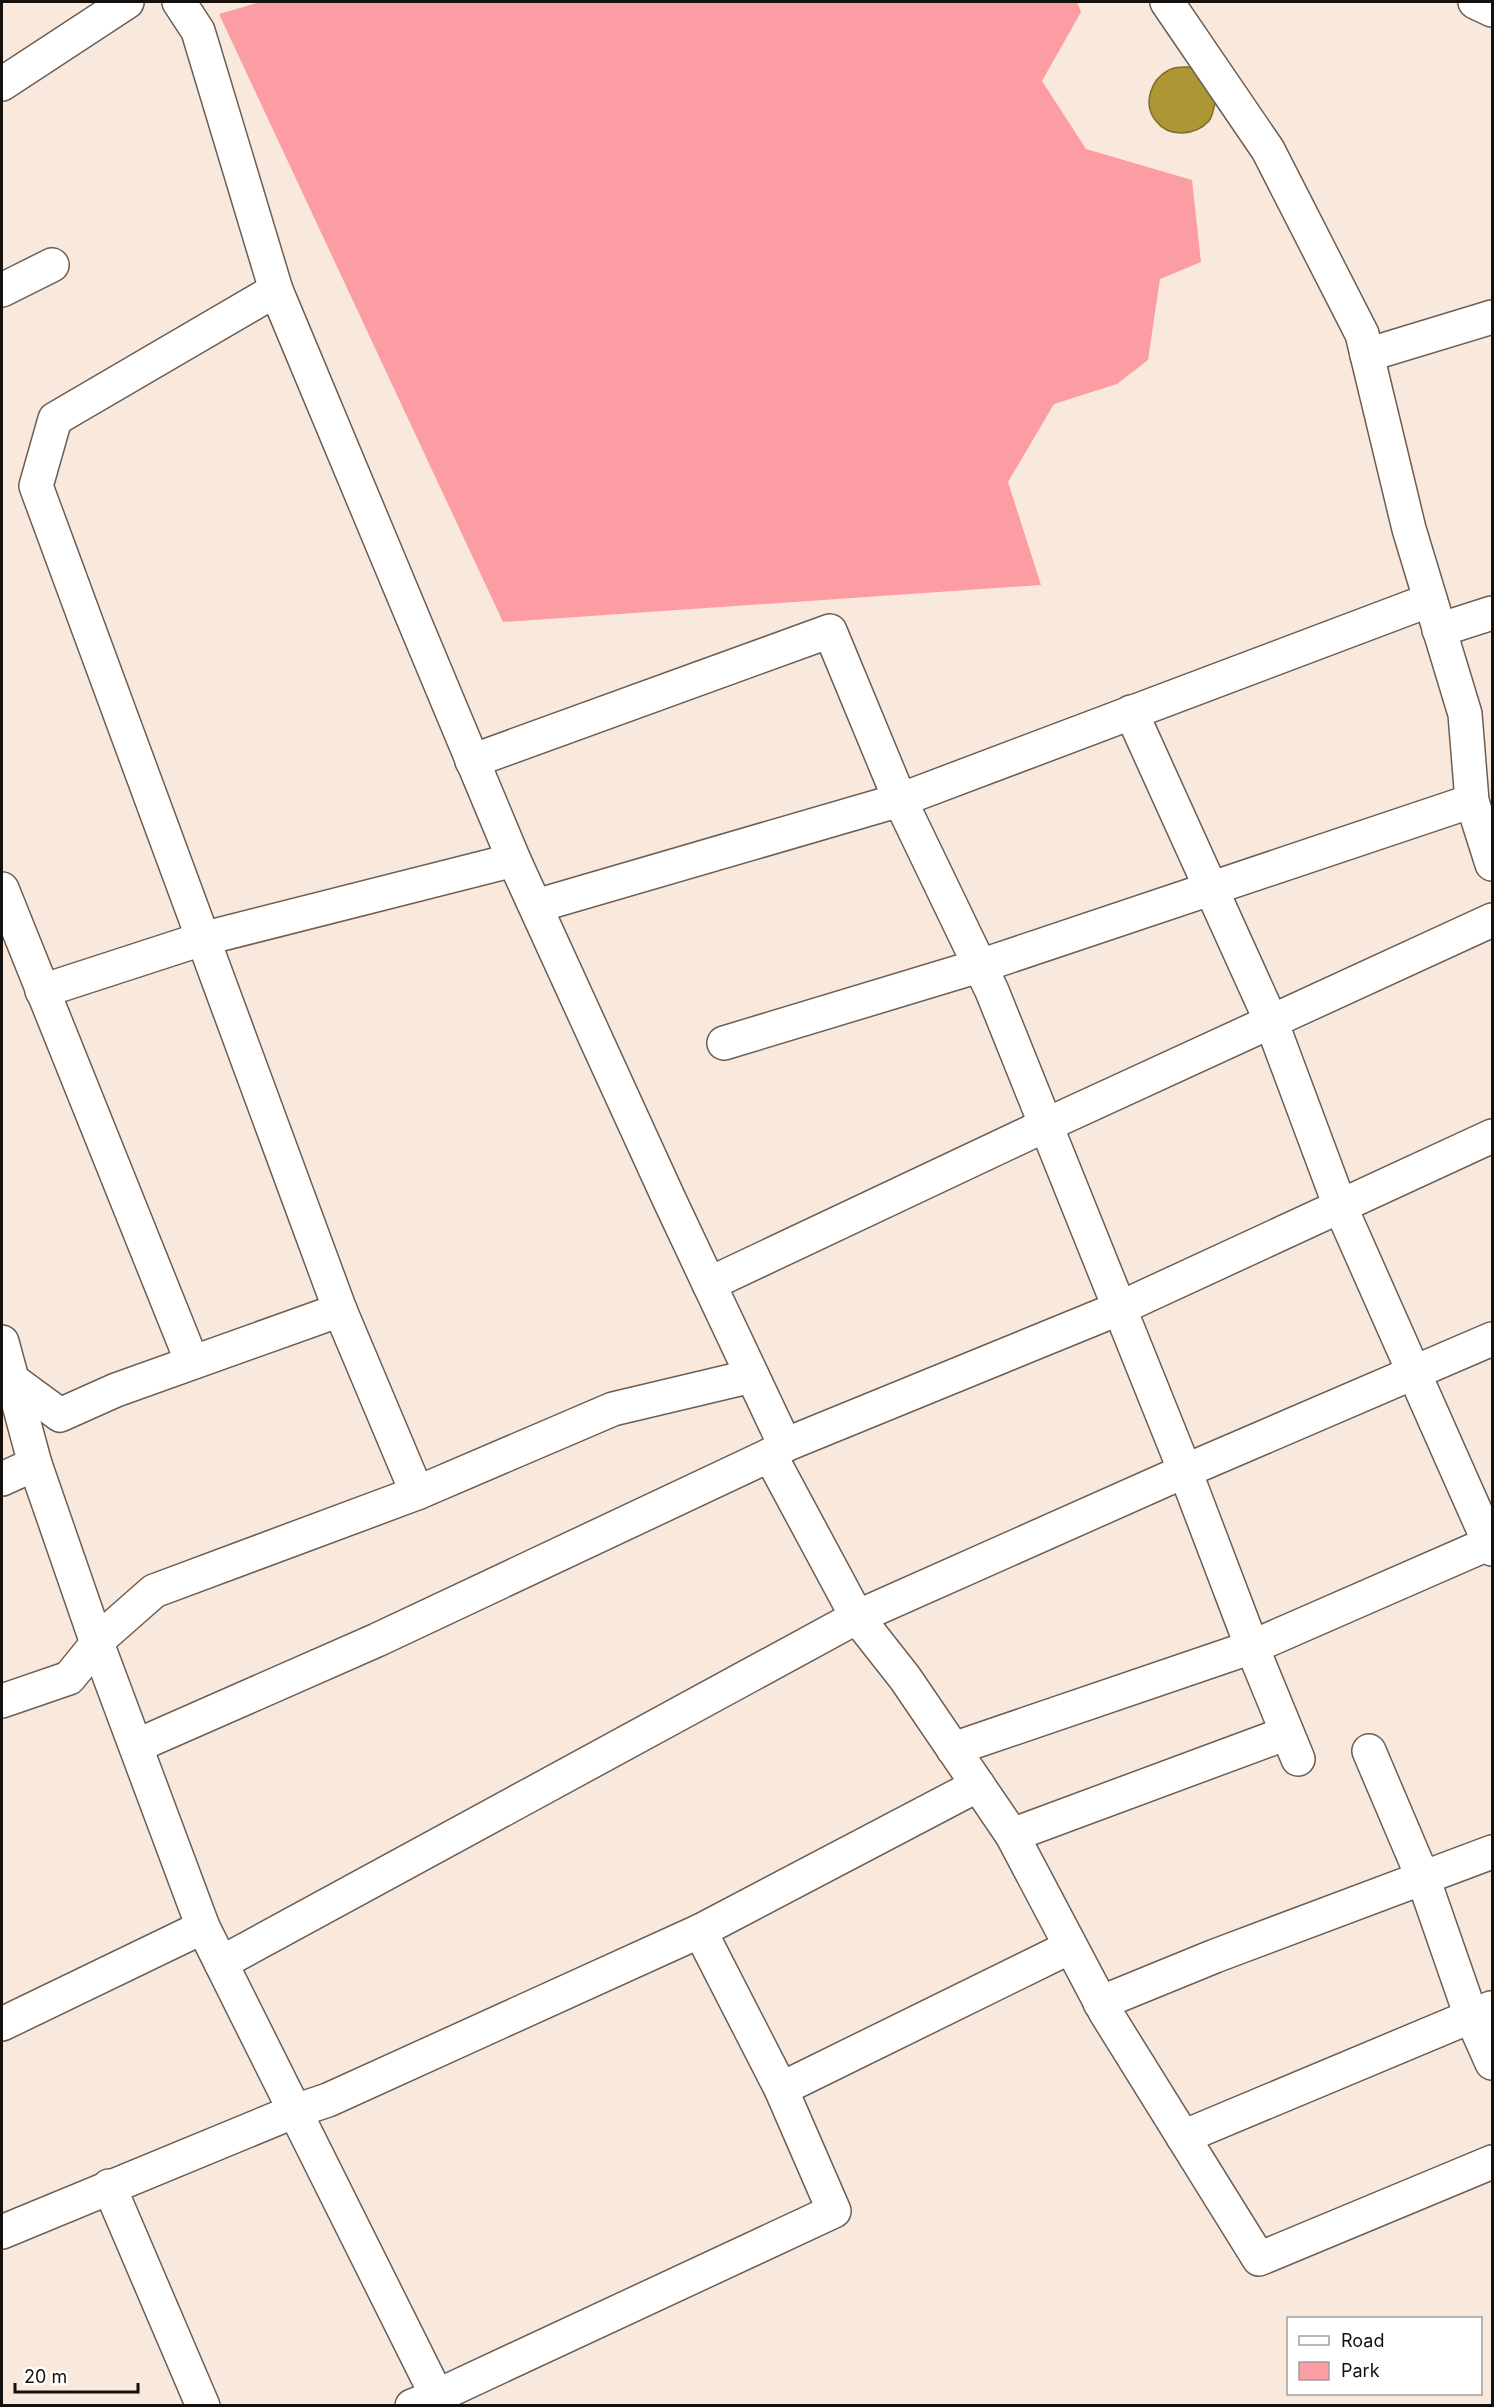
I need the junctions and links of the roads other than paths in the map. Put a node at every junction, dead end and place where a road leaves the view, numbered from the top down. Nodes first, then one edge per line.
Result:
1 (127, 2) edge
2 (179, 2) edge
3 (1167, 2) edge
4 (1475, 2) edge
5 (1492, 10) edge
6 (2, 84) edge
7 (52, 265) dead end
8 (2, 290) edge
9 (276, 290) junction
10 (1492, 317) edge
11 (1367, 354) junction
12 (1492, 613) edge
13 (1435, 615) junction
14 (1131, 712) junction
15 (472, 761) junction
16 (900, 800) junction
17 (1472, 801) junction
18 (514, 860) junction
19 (1492, 864) edge
20 (2, 889) edge
21 (1211, 889) junction
22 (536, 906) junction
23 (1492, 920) edge
24 (202, 939) junction
25 (980, 966) junction
26 (42, 991) junction
27 (1271, 1021) junction
28 (724, 1043) dead end
29 (1046, 1125) junction
30 (1492, 1136) edge
31 (1341, 1206) junction
32 (709, 1284) junction
33 (1120, 1308) junction
34 (340, 1310) junction
35 (1492, 1339) edge
36 (2, 1342) edge
37 (192, 1362) junction
38 (1415, 1373) junction
39 (752, 1376) junction
40 (11, 1378) junction
41 (778, 1450) junction
42 (34, 1464) junction
43 (1185, 1471) junction
44 (2, 1479) edge
45 (417, 1492) junction
46 (1492, 1545) edge
47 (857, 1617) junction
48 (97, 1643) junction
49 (1252, 1647) junction
50 (2, 1701) edge
51 (136, 1746) junction
52 (954, 1749) junction
53 (1369, 1751) dead end
54 (978, 1785) junction
55 (1012, 1835) junction
56 (1492, 1852) edge
57 (1423, 1878) junction
58 (203, 1927) junction
59 (699, 1931) junction
60 (1070, 1947) junction
61 (221, 1963) junction
62 (1100, 2003) junction
63 (1482, 2012) edge
64 (2, 2024) edge
65 (1492, 2063) edge
66 (781, 2089) junction
67 (295, 2111) junction
68 (1183, 2137) junction
69 (1492, 2162) edge
70 (109, 2187) junction
71 (2, 2232) edge
72 (430, 2402) edge
73 (203, 2406) edge

1 - 6 street
2 - 9 street
3 - 11 street
4 - 5 street
7 - 8 street
9 - 15 street
9 - 24 street
10 - 11 street
11 - 13 street
12 - 13 street
13 - 14 street
13 - 17 street
14 - 16 street
14 - 21 street
15 - 16 street
15 - 18 street
16 - 22 street
16 - 25 street
17 - 19 street
17 - 21 street
18 - 22 street
18 - 24 street
20 - 26 street
21 - 25 street
21 - 27 street
22 - 32 street
23 - 27 street
24 - 26 street
24 - 34 street
25 - 28 street
25 - 29 street
26 - 37 street
27 - 29 street
27 - 31 street
29 - 32 street
29 - 33 street
30 - 31 street
31 - 33 street
31 - 38 street
32 - 39 street
33 - 41 street
33 - 43 street
34 - 37 street
34 - 45 street
35 - 38 street
36 - 40 street
37 - 40 street
38 - 43 street
38 - 46 street
39 - 41 street
39 - 45 street
40 - 42 street
41 - 47 street
41 - 51 street
42 - 44 street
42 - 48 street
43 - 47 street
43 - 49 street
45 - 48 street
46 - 49 street
47 - 52 street
47 - 61 street
48 - 50 street
48 - 51 street
49 - 52 street
49 - 55 street
51 - 58 street
52 - 54 street
53 - 57 street
54 - 55 street
54 - 59 street
55 - 60 street
56 - 57 street
57 - 62 street
57 - 63 street
58 - 61 street
58 - 64 street
59 - 66 street
59 - 67 street
60 - 62 street
60 - 66 street
61 - 67 street
62 - 68 street
63 - 65 street
63 - 68 street
66 - 72 street
67 - 70 street
67 - 72 street
68 - 69 street
70 - 71 street
70 - 73 street

